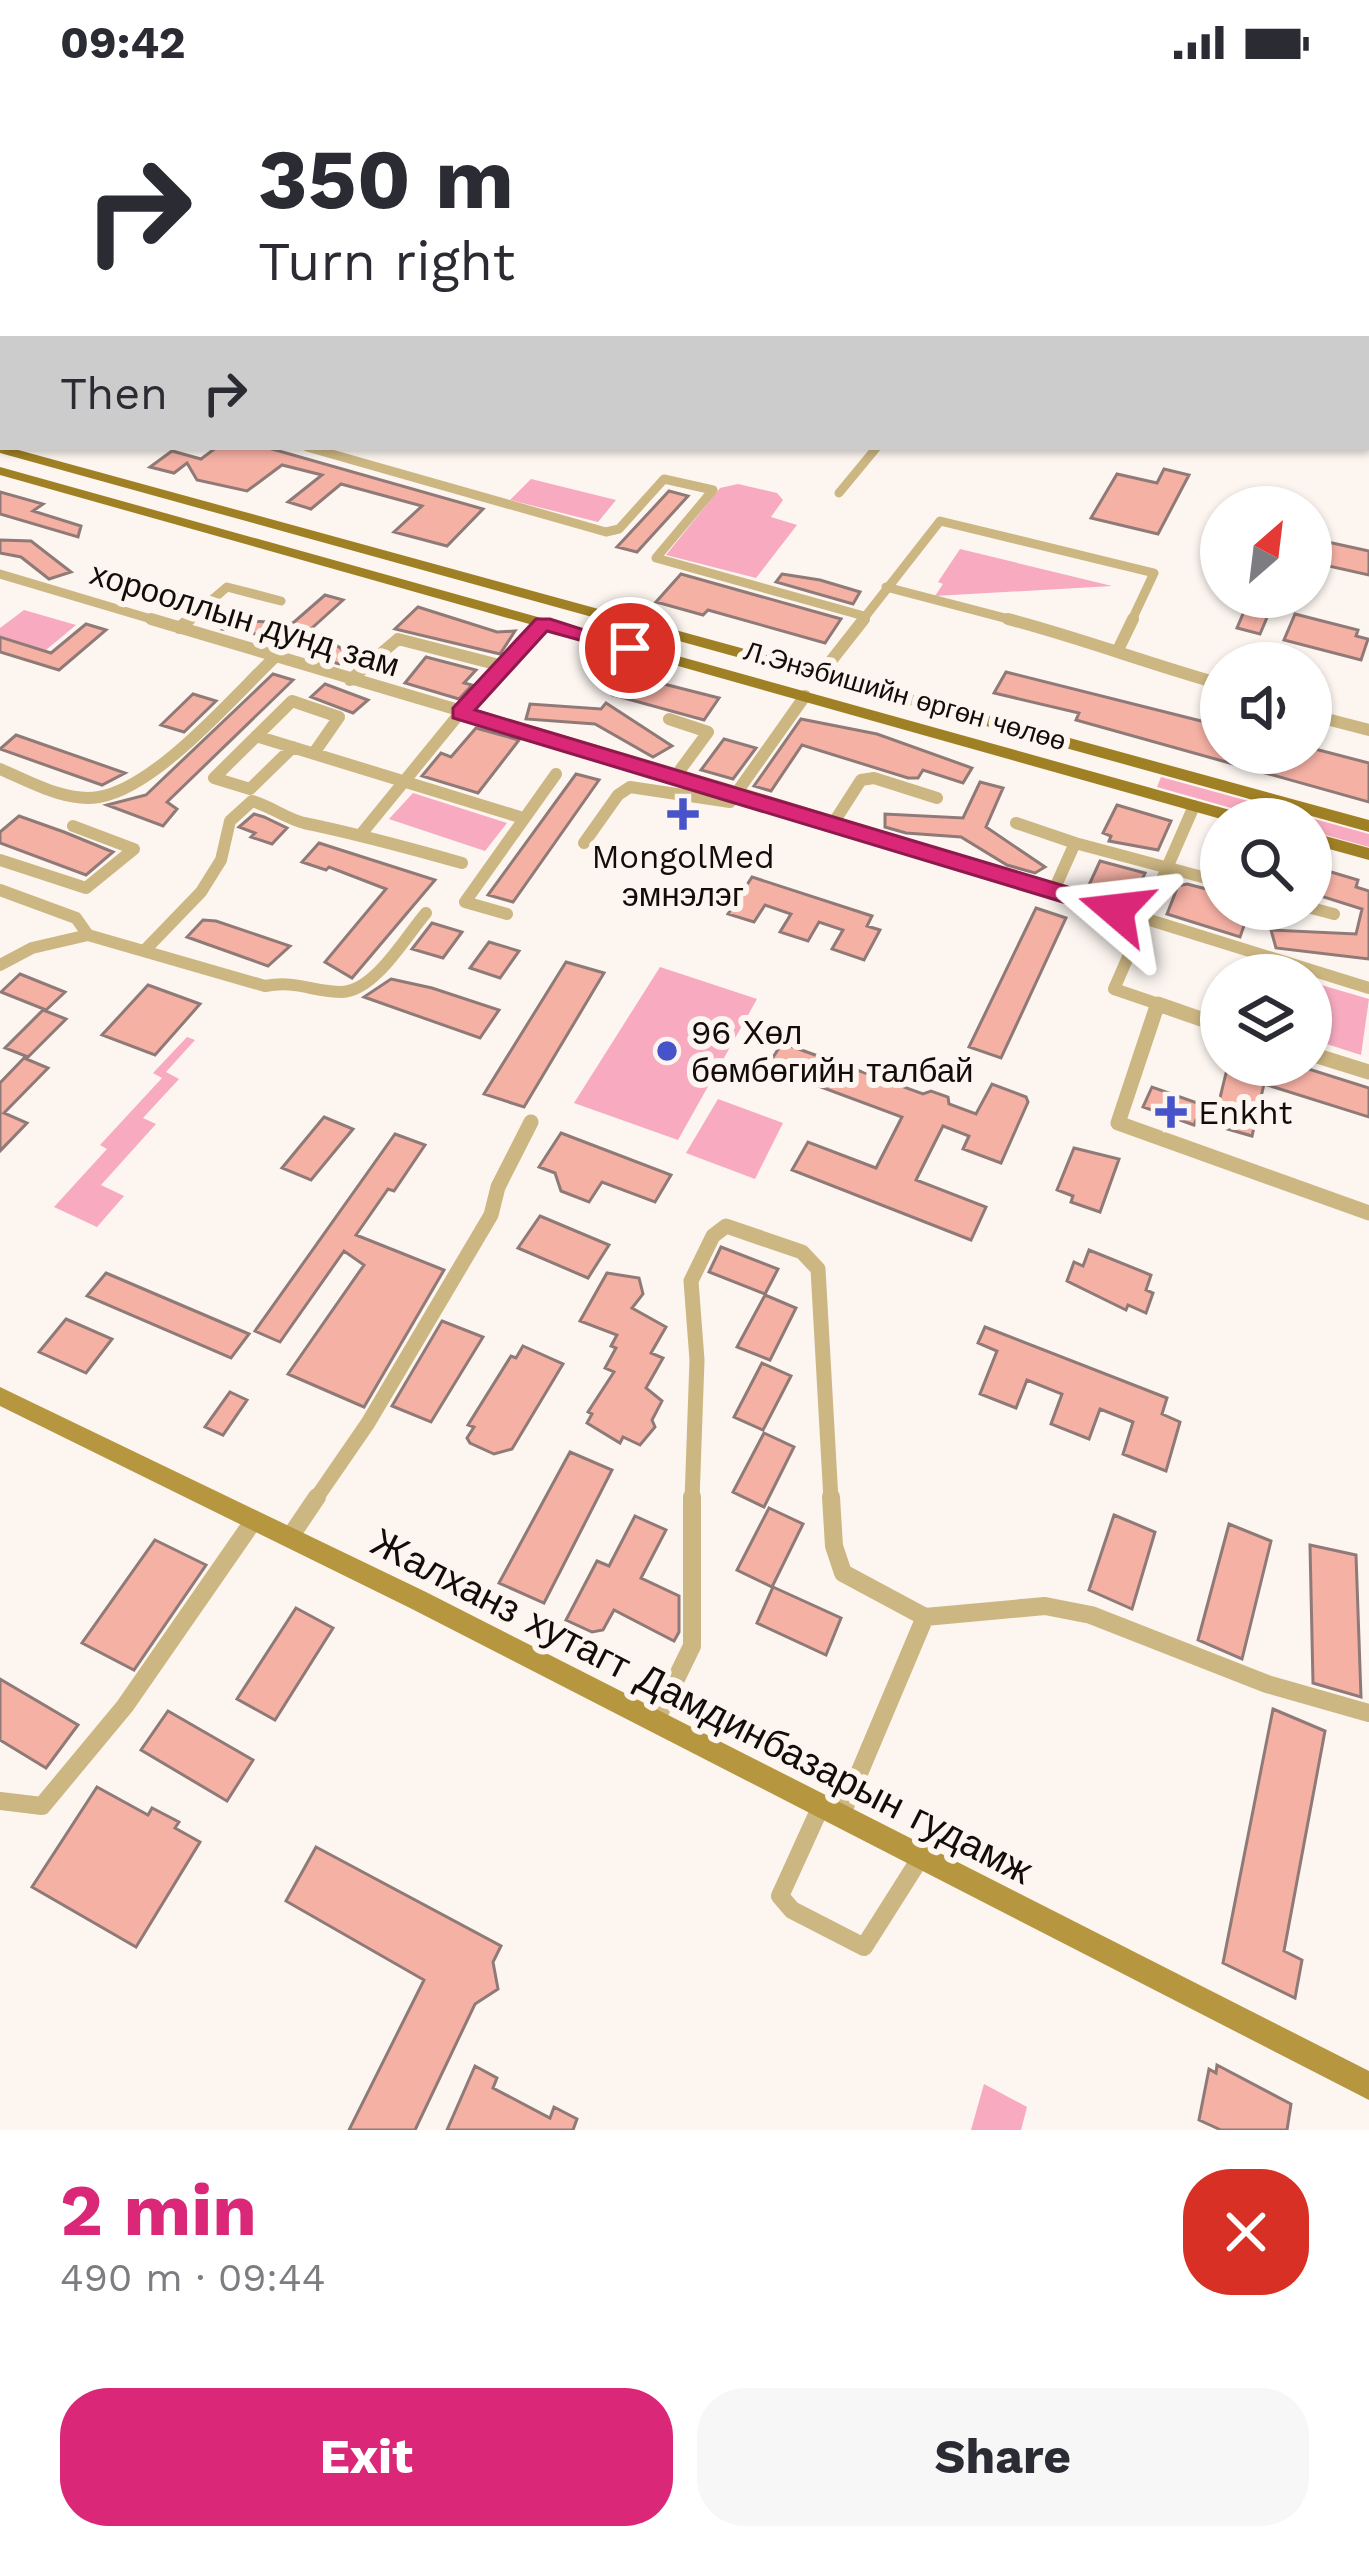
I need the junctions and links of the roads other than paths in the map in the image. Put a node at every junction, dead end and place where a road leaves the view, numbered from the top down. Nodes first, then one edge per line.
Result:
1 (13, 450) edge
2 (318, 450) edge
3 (875, 450) edge
4 (0, 475) edge
5 (839, 493) dead end
6 (335, 542) junction
7 (310, 558) junction
8 (0, 574) edge
9 (886, 587) junction
10 (281, 601) dead end
11 (864, 616) junction
12 (543, 624) junction
13 (179, 628) junction
14 (1118, 650) junction
15 (275, 657) junction
16 (503, 666) junction
17 (820, 675) junction
18 (1200, 678) edge
19 (350, 680) junction
20 (805, 696) junction
21 (460, 713) junction
22 (669, 719) dead end
23 (1332, 720) edge
24 (1369, 730) edge
25 (256, 736) junction
26 (292, 747) junction
27 (1083, 748) junction
28 (314, 753) junction
29 (0, 769) edge
30 (1072, 770) junction
31 (556, 774) dead end
32 (674, 777) junction
33 (406, 782) junction
34 (737, 795) junction
35 (937, 798) dead end
36 (1194, 806) junction
37 (1200, 808) edge
38 (523, 818) junction
39 (834, 822) junction
40 (1016, 823) dead end
41 (73, 826) dead end
42 (1369, 826) edge
43 (362, 833) junction
44 (584, 843) dead end
45 (1075, 843) junction
46 (1332, 844) edge
47 (1369, 854) edge
48 (0, 860) edge
49 (462, 863) dead end
50 (1169, 868) junction
51 (1200, 876) edge
52 (0, 890) edge
53 (1054, 890) junction
54 (426, 913) dead end
55 (507, 914) dead end
56 (1147, 920) junction
57 (88, 935) junction
58 (146, 949) junction
59 (0, 965) edge
60 (1369, 988) edge
61 (1157, 1006) junction
62 (1200, 1019) edge
63 (1332, 1061) edge
64 (1369, 1072) edge
65 (531, 1122) dead end
66 (1369, 1213) edge
67 (0, 1396) edge
68 (254, 1520) junction
69 (290, 1537) junction
70 (926, 1618) junction
71 (1369, 1713) edge
72 (656, 1720) junction
73 (0, 1801) edge
74 (831, 1811) junction
75 (921, 1857) junction
76 (1369, 2086) edge

1 - 6 main road, Л.Энэбишийн өргөн чөлөө
2 - 11 street
3 - 5 street
4 - 7 main road, Л.Энэбишийн өргөн чөлөө
6 - 7 main road
6 - 17 main road, Л.Энэбишийн өргөн чөлөө
7 - 12 main road, Л.Энэбишийн өргөн чөлөө
8 - 13 street, хорооллын дунд зам
9 - 11 street
9 - 14 street
9 - 14 street
10 - 13 street
11 - 17 street
12 - 16 street
12 - 20 main road, Л.Энэбишийн өргөн чөлөө
13 - 15 street, хорооллын дунд зам
14 - 18 street
15 - 19 street, хорооллын дунд зам
15 - 29 street
16 - 19 street
16 - 21 street
17 - 27 main road, Л.Энэбишийн өргөн чөлөө
19 - 21 street, хорооллын дунд зам
20 - 30 main road, Л.Энэбишийн өргөн чөлөө
20 - 34 street
21 - 32 street, хорооллын дунд зам
21 - 33 street
22 - 32 street
23 - 24 street
25 - 26 street
25 - 26 street
25 - 28 street
26 - 28 street
27 - 30 main road
27 - 42 main road, Л.Энэбишийн өргөн чөлөө
28 - 33 street
30 - 36 main road, Л.Энэбишийн өргөн чөлөө
31 - 38 street
32 - 34 street, хорооллын дунд зам
33 - 38 street
33 - 43 street
34 - 39 street, хорооллын дунд зам
34 - 44 street
35 - 39 street
36 - 37 main road, Л.Энэбишийн өргөн чөлөө
36 - 50 street
38 - 55 street
39 - 53 street, хорооллын дунд зам
40 - 45 street
41 - 48 street
43 - 49 street
43 - 58 street
45 - 50 street
45 - 53 street
46 - 47 main road
50 - 51 street
50 - 56 street
52 - 57 street
53 - 56 street, хорооллын дунд зам
54 - 58 street
56 - 60 street, хорооллын дунд зам
56 - 61 street
57 - 58 street
57 - 59 street
61 - 62 street
61 - 66 street
63 - 64 street
65 - 69 street
67 - 68 main road, Жалханз хутагт Дамдинбазарын гудамж
68 - 69 main road, Жалханз хутагт Дамдинбазарын гудамж
68 - 73 street
69 - 72 main road, Жалханз хутагт Дамдинбазарын гудамж
70 - 71 street
70 - 72 street
70 - 74 street
72 - 74 main road, Жалханз хутагт Дамдинбазарын гудамж
74 - 75 main road, Жалханз хутагт Дамдинбазарын гудамж
74 - 75 street
75 - 76 main road, Жалханз хутагт Дамдинбазарын гудамж

